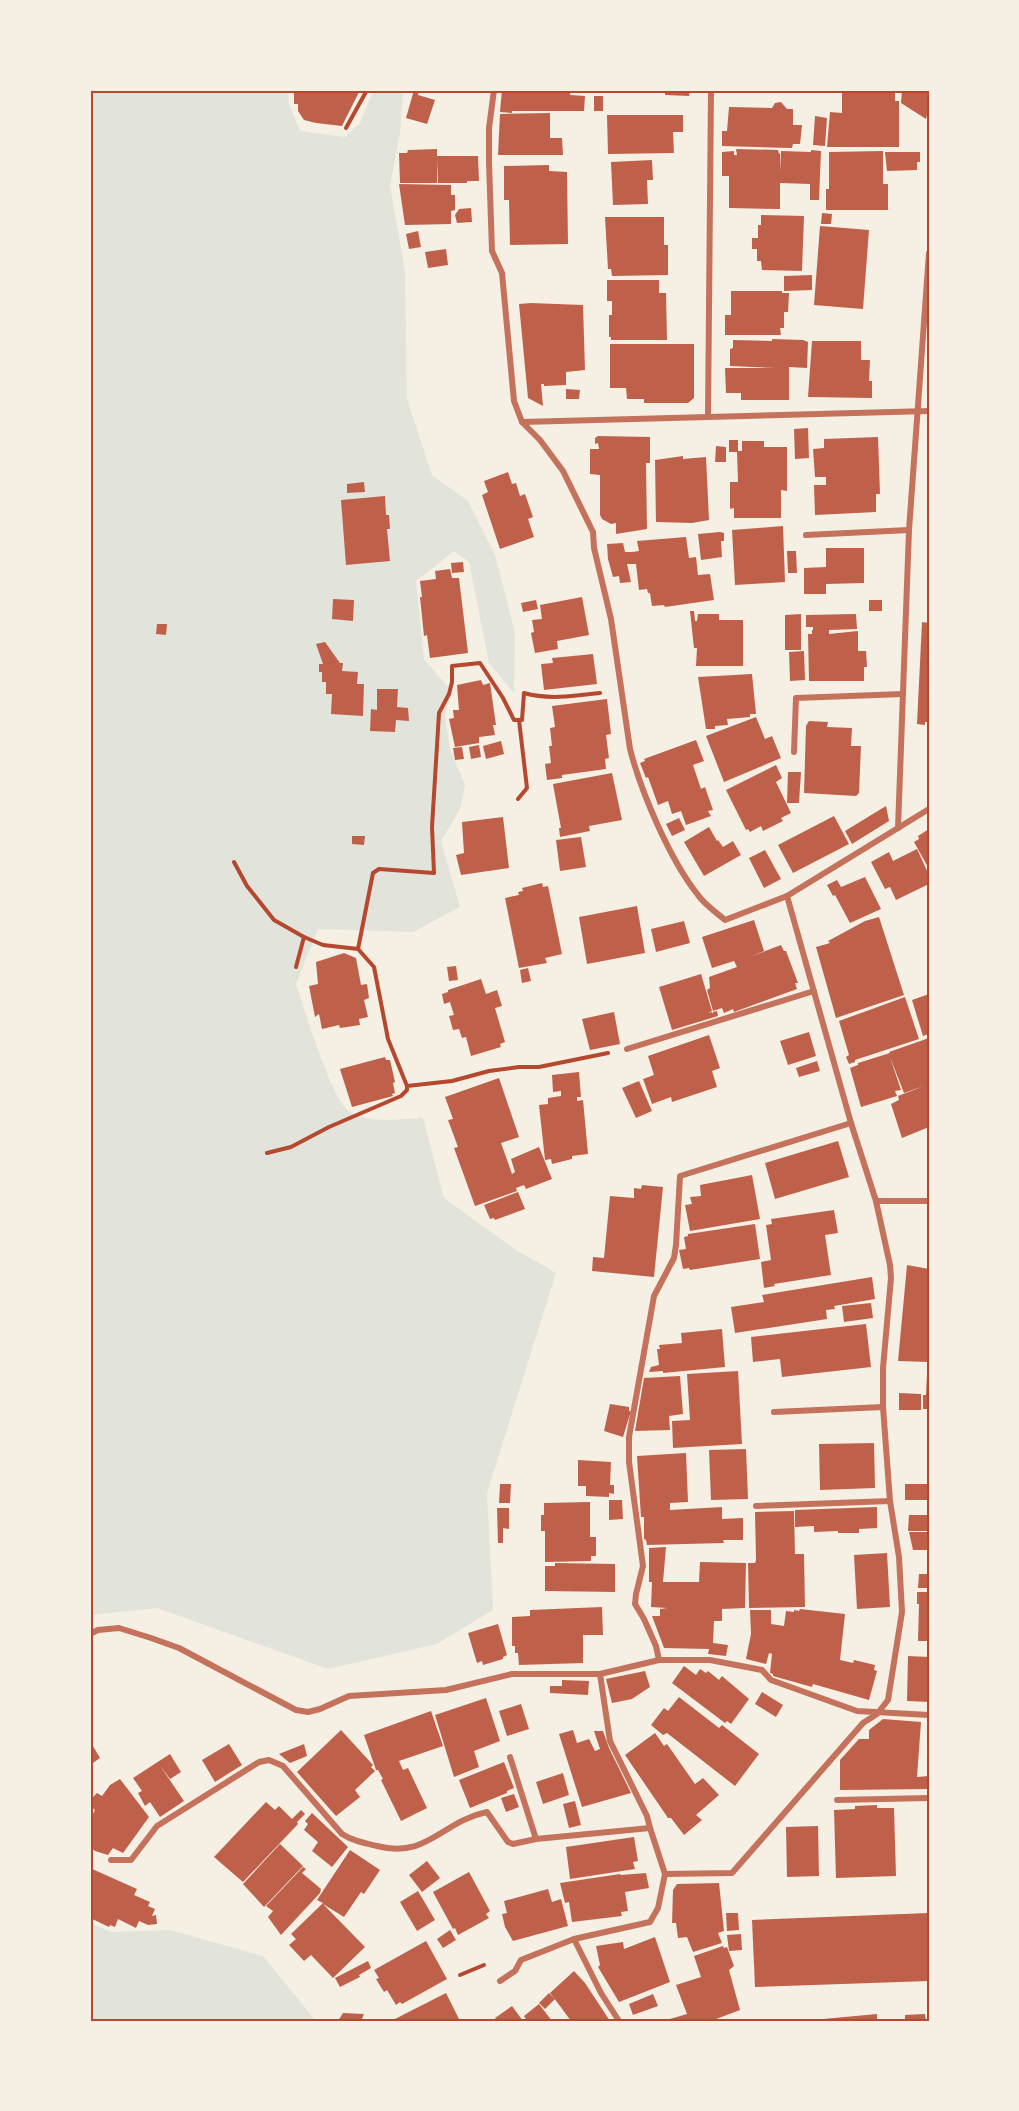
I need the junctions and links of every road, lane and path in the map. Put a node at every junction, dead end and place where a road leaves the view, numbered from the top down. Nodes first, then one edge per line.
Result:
1 (368, 90) edge
2 (494, 90) edge
3 (711, 90) edge
4 (346, 128) dead end
5 (929, 253) edge
6 (929, 411) edge
7 (918, 412) junction
8 (708, 417) junction
9 (522, 423) junction
10 (909, 530) junction
11 (806, 535) dead end
12 (621, 690) junction
13 (903, 694) junction
14 (519, 720) junction
15 (794, 752) dead end
16 (518, 800) dead end
17 (929, 809) edge
18 (898, 828) junction
19 (234, 862) dead end
20 (787, 896) junction
21 (304, 937) junction
22 (358, 949) junction
23 (296, 967) dead end
24 (814, 991) junction
25 (627, 1049) joint
26 (407, 1086) junction
27 (851, 1123) junction
28 (267, 1153) dead end
29 (876, 1201) junction
30 (929, 1201) edge
31 (883, 1407) junction
32 (774, 1412) dead end
33 (890, 1501) junction
34 (756, 1506) dead end
35 (90, 1634) edge
36 (659, 1660) junction
37 (600, 1674) junction
38 (877, 1713) junction
39 (929, 1715) edge
40 (510, 1757) dead end
41 (929, 1798) edge
42 (837, 1800) dead end
43 (650, 1828) junction
44 (536, 1839) junction
45 (111, 1860) dead end
46 (665, 1874) junction
47 (574, 1939) junction
48 (501, 1981) dead end
49 (619, 2021) edge

1 - 4 path
2 - 9 street
3 - 8 street
5 - 7 street
6 - 7 street
7 - 8 street
7 - 10 street
8 - 9 street
9 - 12 street
10 - 11 street
10 - 13 street
12 - 14 path
12 - 20 street
13 - 15 street
13 - 18 street
14 - 16 path
14 - 22 path
17 - 18 street
18 - 20 street
19 - 21 path
20 - 24 street
21 - 22 path
21 - 23 path
22 - 26 path
24 - 25 street
24 - 27 street
25 - 26 path
26 - 28 path
27 - 29 street
27 - 36 street
29 - 30 street
29 - 31 street
31 - 32 street
31 - 33 street
33 - 34 street
33 - 38 street
35 - 37 street
36 - 37 street
36 - 38 street
37 - 43 street
38 - 39 street
38 - 46 street
40 - 44 street
41 - 42 street
43 - 44 street
43 - 46 street
44 - 45 street
46 - 47 street
47 - 48 street
47 - 49 street

